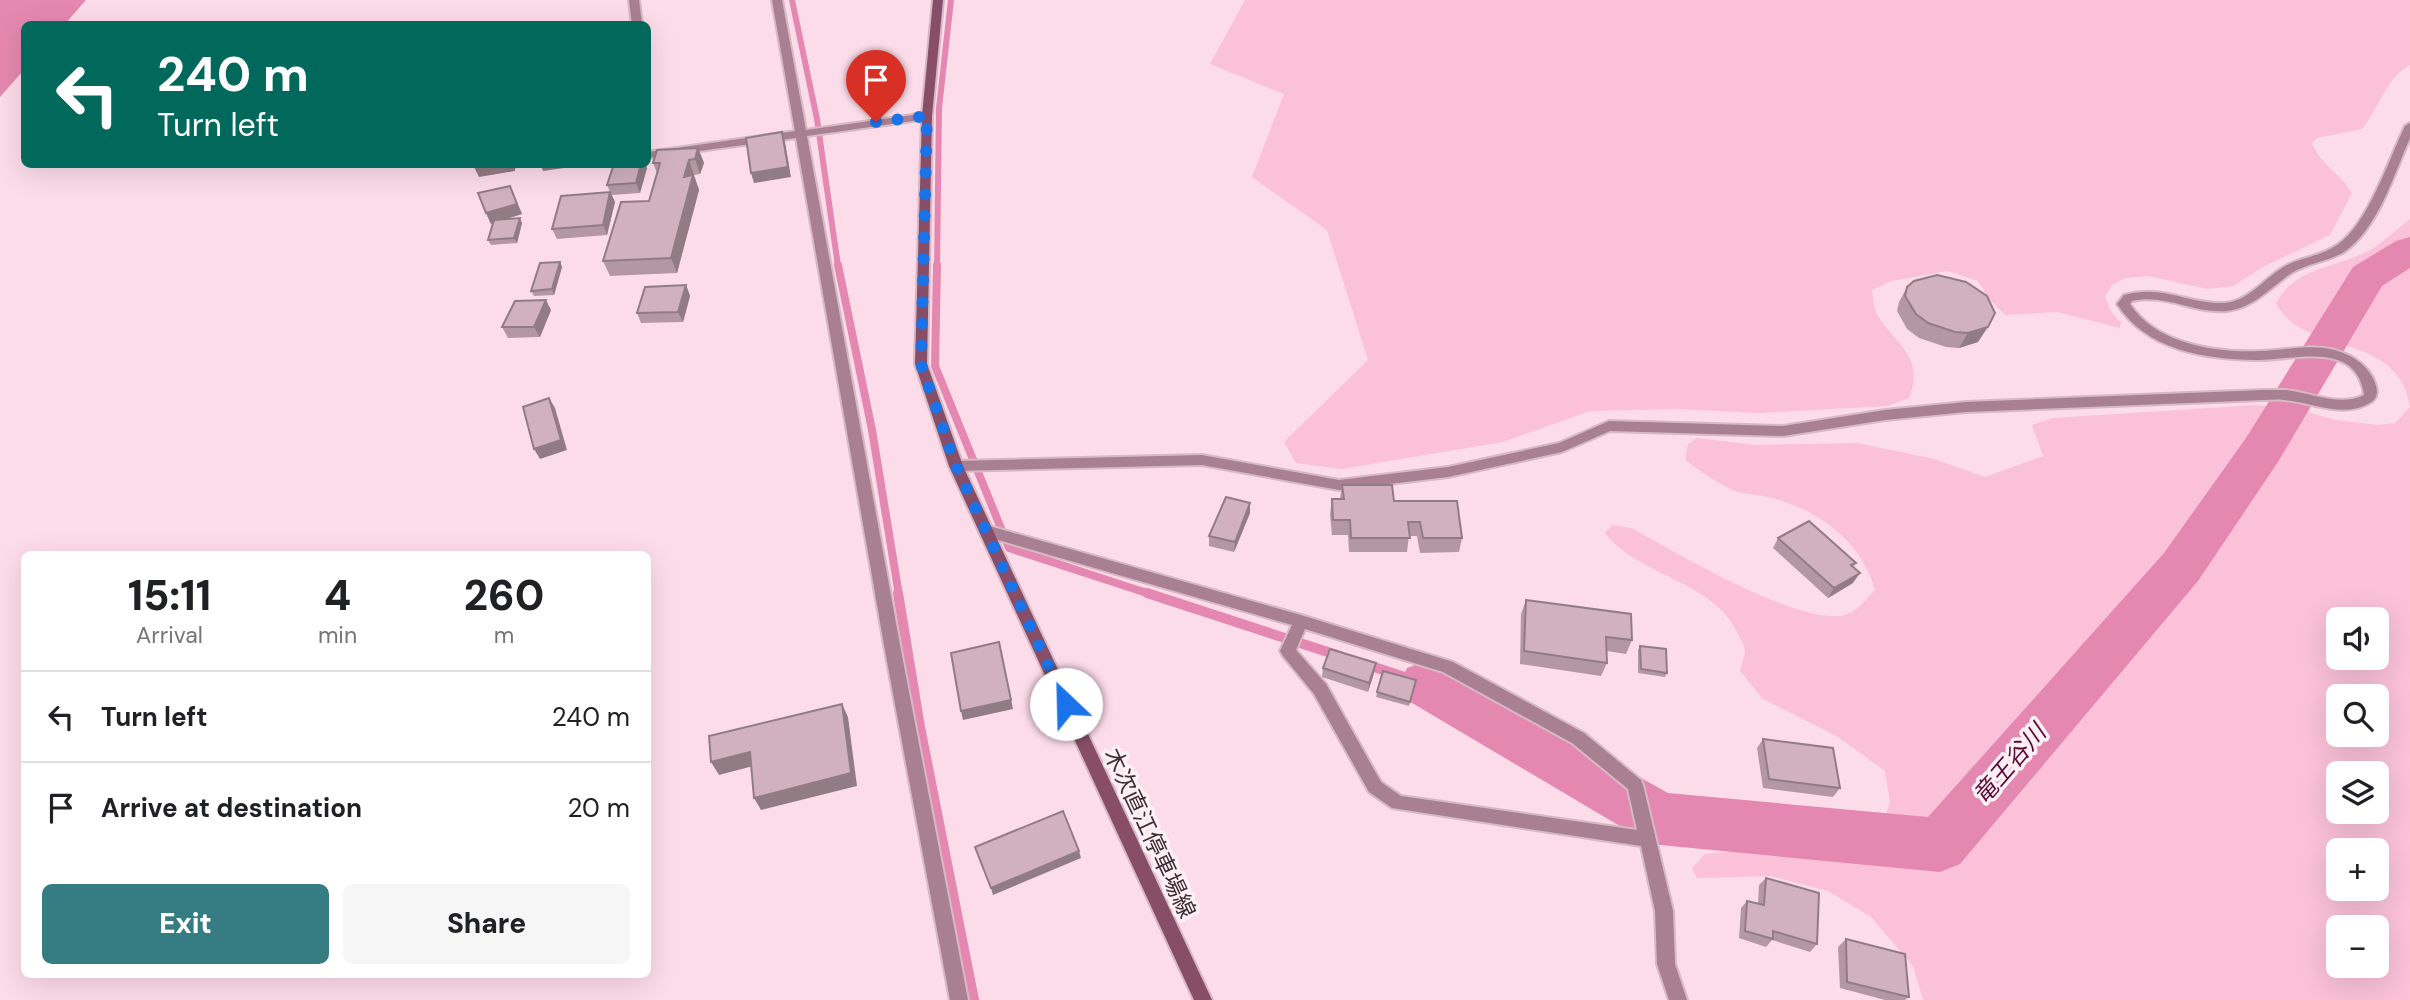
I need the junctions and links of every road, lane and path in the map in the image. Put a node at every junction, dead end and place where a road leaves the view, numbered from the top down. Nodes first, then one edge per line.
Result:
1 (634, 0) edge
2 (777, 0) edge
3 (939, 0) edge
4 (636, 21) edge
5 (927, 116) junction
6 (2410, 126) edge
7 (801, 132) junction
8 (651, 155) edge
9 (956, 466) junction
10 (986, 531) junction
11 (1301, 621) junction
12 (1647, 839) junction
13 (959, 1000) edge
14 (1203, 1000) edge
15 (1678, 1000) edge

1 - 4 street
2 - 7 street
3 - 5 main road, 木次直江停車場線
5 - 7 street
5 - 9 main road, 木次直江停車場線
6 - 9 street
7 - 8 street
7 - 13 street
9 - 10 main road, 木次直江停車場線
10 - 11 street
10 - 14 main road, 木次直江停車場線
11 - 12 street
11 - 12 street
12 - 15 street

